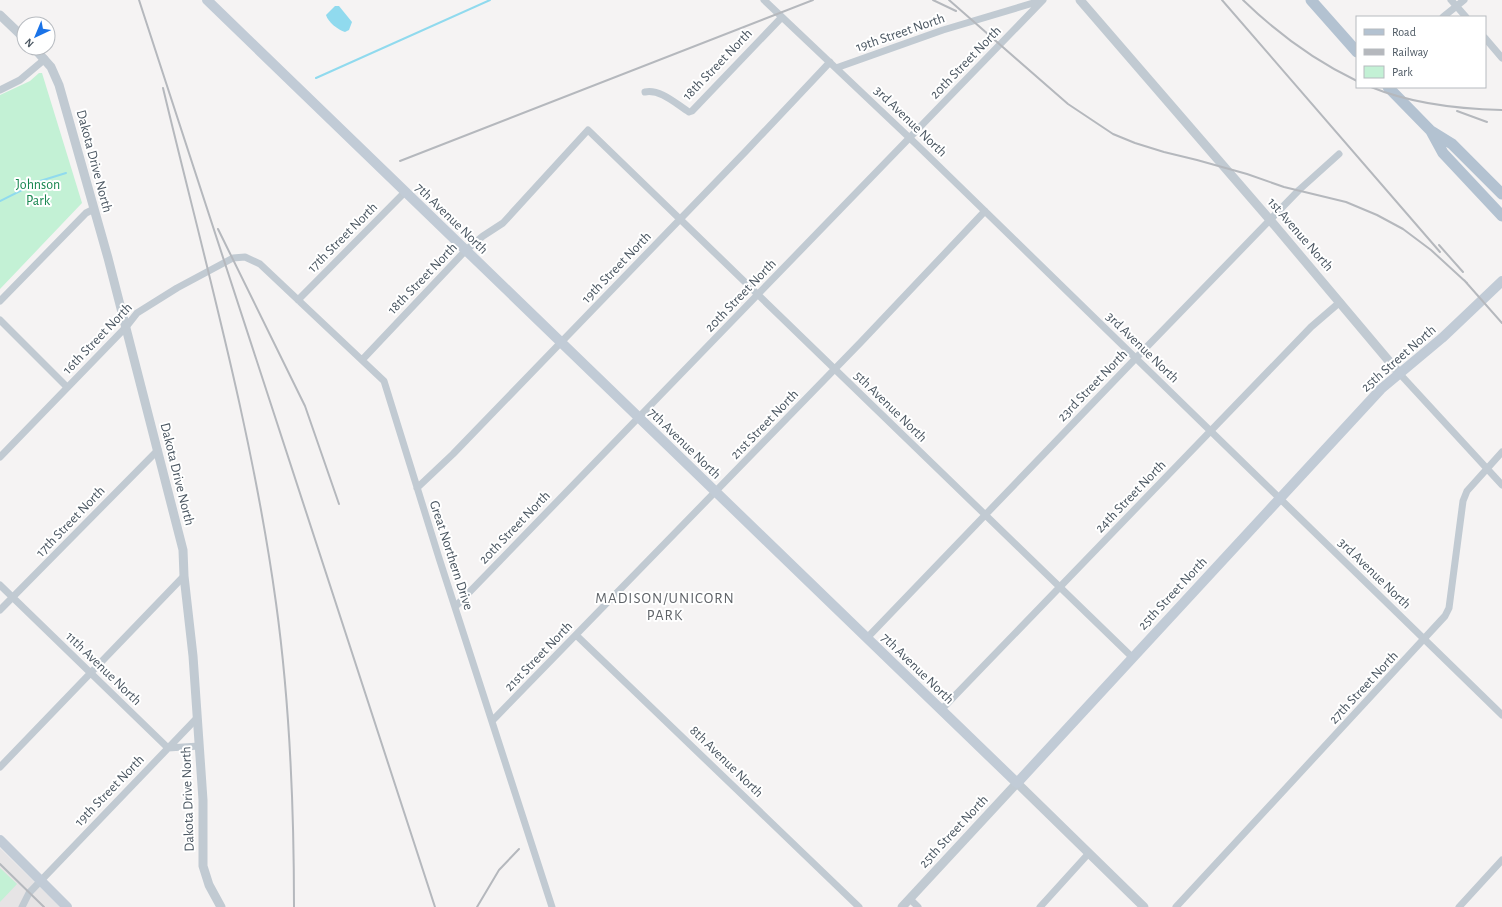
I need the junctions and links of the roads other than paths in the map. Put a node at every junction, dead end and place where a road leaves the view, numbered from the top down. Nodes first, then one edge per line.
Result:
1 (207, 0) edge
2 (764, 0) edge
3 (1042, 0) edge
4 (1080, 0) edge
5 (1312, 0) edge
6 (1451, 0) edge
7 (1464, 0) edge
8 (1456, 6) junction
9 (0, 15) edge
10 (1444, 16) edge
11 (1465, 16) edge
12 (782, 17) junction
13 (16, 30) edge
14 (1486, 39) edge
15 (1356, 51) edge
16 (42, 56) edge
17 (1502, 58) edge
18 (45, 59) junction
19 (830, 62) junction
20 (836, 68) junction
21 (1389, 88) edge
22 (0, 90) edge
23 (645, 92) dead end
24 (588, 130) joint
25 (1431, 131) junction
26 (909, 138) junction
27 (1339, 154) dead end
28 (404, 192) junction
29 (1502, 194) edge
30 (94, 210) junction
31 (984, 211) junction
32 (1502, 216) edge
33 (680, 220) junction
34 (1271, 221) junction
35 (466, 250) junction
36 (252, 259) joint
37 (1502, 281) edge
38 (757, 295) junction
39 (298, 300) junction
40 (0, 302) edge
41 (1340, 302) junction
42 (0, 320) edge
43 (126, 327) junction
44 (561, 343) junction
45 (1136, 358) junction
46 (362, 360) junction
47 (834, 369) junction
48 (1399, 373) junction
49 (67, 387) junction
50 (638, 418) junction
51 (1211, 431) junction
52 (158, 450) junction
53 (1502, 452) edge
54 (0, 457) edge
55 (1487, 468) junction
56 (1502, 485) edge
57 (417, 488) junction
58 (716, 492) junction
59 (1279, 498) junction
60 (985, 515) junction
61 (184, 576) junction
62 (0, 584) edge
63 (1060, 588) junction
64 (13, 597) junction
65 (454, 607) junction
66 (0, 610) edge
67 (576, 635) junction
68 (867, 638) junction
69 (1425, 640) junction
70 (1132, 657) junction
71 (91, 673) junction
72 (941, 710) junction
73 (1502, 715) edge
74 (197, 718) junction
75 (492, 721) junction
76 (200, 746) junction
77 (168, 748) junction
78 (0, 767) edge
79 (1017, 782) junction
80 (0, 840) edge
81 (1089, 853) junction
82 (1502, 860) edge
83 (40, 881) junction
84 (910, 899) junction
85 (22, 907) edge
86 (67, 907) edge
87 (221, 907) edge
88 (552, 907) edge
89 (859, 907) edge
90 (902, 907) edge
91 (918, 907) edge
92 (1040, 907) edge
93 (1144, 907) edge
94 (1176, 907) edge
95 (1459, 907) edge

1 - 28 main road, 7th Avenue North
2 - 12 street, 3rd Avenue North
3 - 20 street, 19th Street North
3 - 26 street, 20th Street North
4 - 34 street, 1st Avenue North
5 - 15 main road
6 - 8 street
7 - 8 street
8 - 10 street
8 - 11 street
9 - 13 street
12 - 19 street, 3rd Avenue North
12 - 23 street, 18th Street North
14 - 17 street
16 - 18 street
18 - 22 street
18 - 30 street, Dakota Drive North
19 - 20 street, 3rd Avenue North
19 - 33 street, 19th Street North
20 - 26 street, 3rd Avenue North
21 - 25 main road
24 - 33 street, 5th Avenue North
24 - 35 street, 18th Street North
25 - 29 main road
25 - 32 main road
26 - 31 street, 3rd Avenue North
26 - 38 street, 20th Street North
27 - 34 street, 23rd Street North
28 - 35 main road, 7th Avenue North
28 - 39 street, 17th Street North
30 - 40 street
30 - 43 street, Dakota Drive North
31 - 45 street, 3rd Avenue North
31 - 47 street, 21st Street North
33 - 38 street, 5th Avenue North
33 - 44 street, 19th Street North
34 - 41 street, 1st Avenue North
34 - 45 street, 23rd Street North
35 - 44 main road, 7th Avenue North
35 - 46 street, 18th Street North
36 - 39 street, Great Northern Drive
36 - 43 street, 16th Street North
37 - 48 main road, 25th Street North
38 - 47 street, 5th Avenue North
38 - 50 street, 20th Street North
39 - 46 street, Great Northern Drive
41 - 48 street, 1st Avenue North
41 - 51 street, 24th Street North
42 - 49 street
43 - 49 street, 16th Street North
43 - 52 street, Dakota Drive North
44 - 50 main road, 7th Avenue North
44 - 57 street, 19th Street North
45 - 51 street, 3rd Avenue North
45 - 60 street, 23rd Street North
46 - 57 street, Great Northern Drive
47 - 58 street, 21st Street North
47 - 60 street, 5th Avenue North
48 - 55 street, 1st Avenue North
48 - 59 main road, 25th Street North
49 - 54 street, 16th Street North
50 - 58 main road, 7th Avenue North
50 - 65 street, 20th Street North
51 - 59 street, 3rd Avenue North
51 - 63 street, 24th Street North
52 - 61 street, Dakota Drive North
52 - 64 street, 17th Street North
53 - 55 street, 27th Street North
55 - 56 street, 1st Avenue North
55 - 69 street, 27th Street North
57 - 65 street, Great Northern Drive
58 - 67 street, 21st Street North
58 - 68 main road, 7th Avenue North
59 - 69 street, 3rd Avenue North
59 - 70 main road, 25th Street North
60 - 63 street, 5th Avenue North
60 - 68 street, 23rd Street North
61 - 71 street
61 - 74 street, Dakota Drive North
62 - 64 street, 11th Avenue North
63 - 70 street, 5th Avenue North
63 - 72 street, 24th Street North
64 - 66 street, 17th Street North
64 - 71 street, 11th Avenue North
65 - 75 street, Great Northern Drive
67 - 75 street, 21st Street North
67 - 89 street, 8th Avenue North
68 - 72 main road, 7th Avenue North
69 - 73 street, 3rd Avenue North
69 - 94 street, 27th Street North
70 - 79 main road, 25th Street North
71 - 77 street, 11th Avenue North
71 - 78 street
72 - 79 main road, 7th Avenue North
74 - 76 street, Dakota Drive North
74 - 77 street, 19th Street North
75 - 88 street, Great Northern Drive
76 - 77 street
76 - 87 street, Dakota Drive North
77 - 83 street, 19th Street North
79 - 81 street, 7th Avenue North
79 - 84 street, 25th Street North
80 - 83 main road
81 - 92 street
81 - 93 street, 7th Avenue North
82 - 95 street
83 - 85 street, 19th Street North
83 - 86 main road
84 - 90 street, 25th Street North
84 - 91 street

